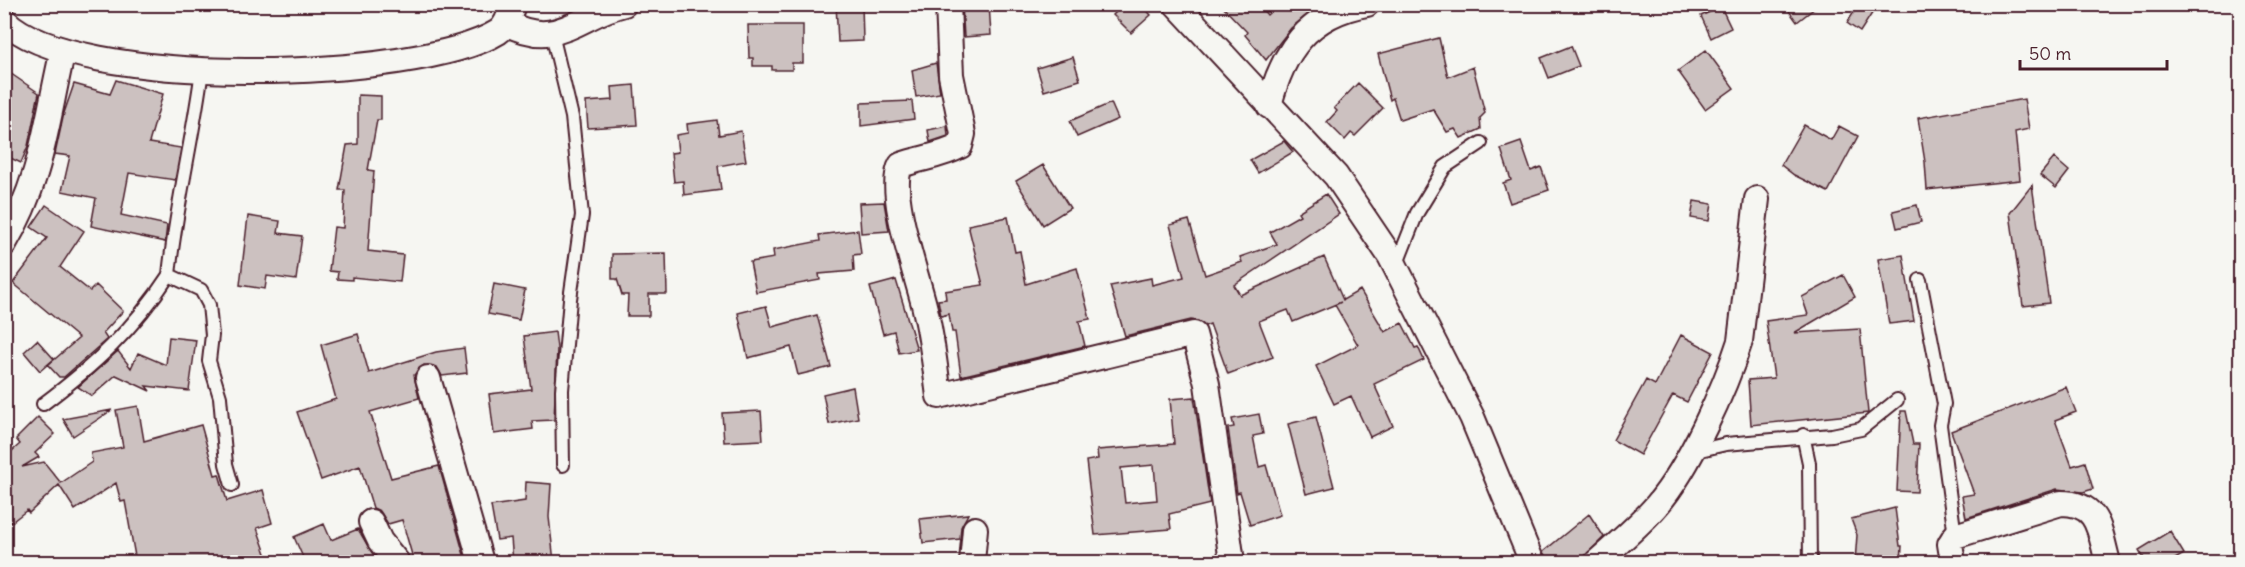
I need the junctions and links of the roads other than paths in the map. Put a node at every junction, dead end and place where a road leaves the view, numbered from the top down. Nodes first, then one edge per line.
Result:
1 (624, 4) edge
2 (948, 4) edge
3 (1176, 4) edge
4 (1367, 4) edge
5 (1327, 10) edge
6 (510, 14) edge
7 (4, 20) edge
8 (552, 34) junction
9 (63, 50) junction
10 (202, 70) junction
11 (1269, 106) junction
12 (1481, 143) dead end
13 (1757, 199) dead end
14 (4, 244) edge
15 (1396, 267) junction
16 (169, 275) junction
17 (1920, 280) dead end
18 (428, 378) dead end
19 (1897, 400) dead end
20 (43, 404) dead end
21 (1803, 435) junction
22 (1691, 453) junction
23 (563, 465) dead end
24 (232, 485) dead end
25 (371, 522) dead end
26 (975, 529) dead end
27 (1955, 536) junction
28 (397, 562) edge
29 (482, 562) edge
30 (972, 562) edge
31 (1232, 562) edge
32 (1532, 562) edge
33 (1597, 562) edge
34 (1810, 562) edge
35 (1953, 562) edge
36 (2108, 562) edge

1 - 8 street
2 - 31 street
3 - 11 street
4 - 5 street
5 - 11 street
6 - 8 street
6 - 10 street
7 - 9 street
8 - 23 lane
9 - 10 street
9 - 14 street
10 - 16 lane
11 - 15 street
12 - 15 lane
13 - 22 street
15 - 32 street
16 - 20 lane
16 - 24 lane
17 - 27 lane
18 - 29 street
19 - 21 lane
21 - 22 lane
21 - 34 lane
22 - 33 street
25 - 28 street
26 - 30 street
27 - 35 street
27 - 36 street

